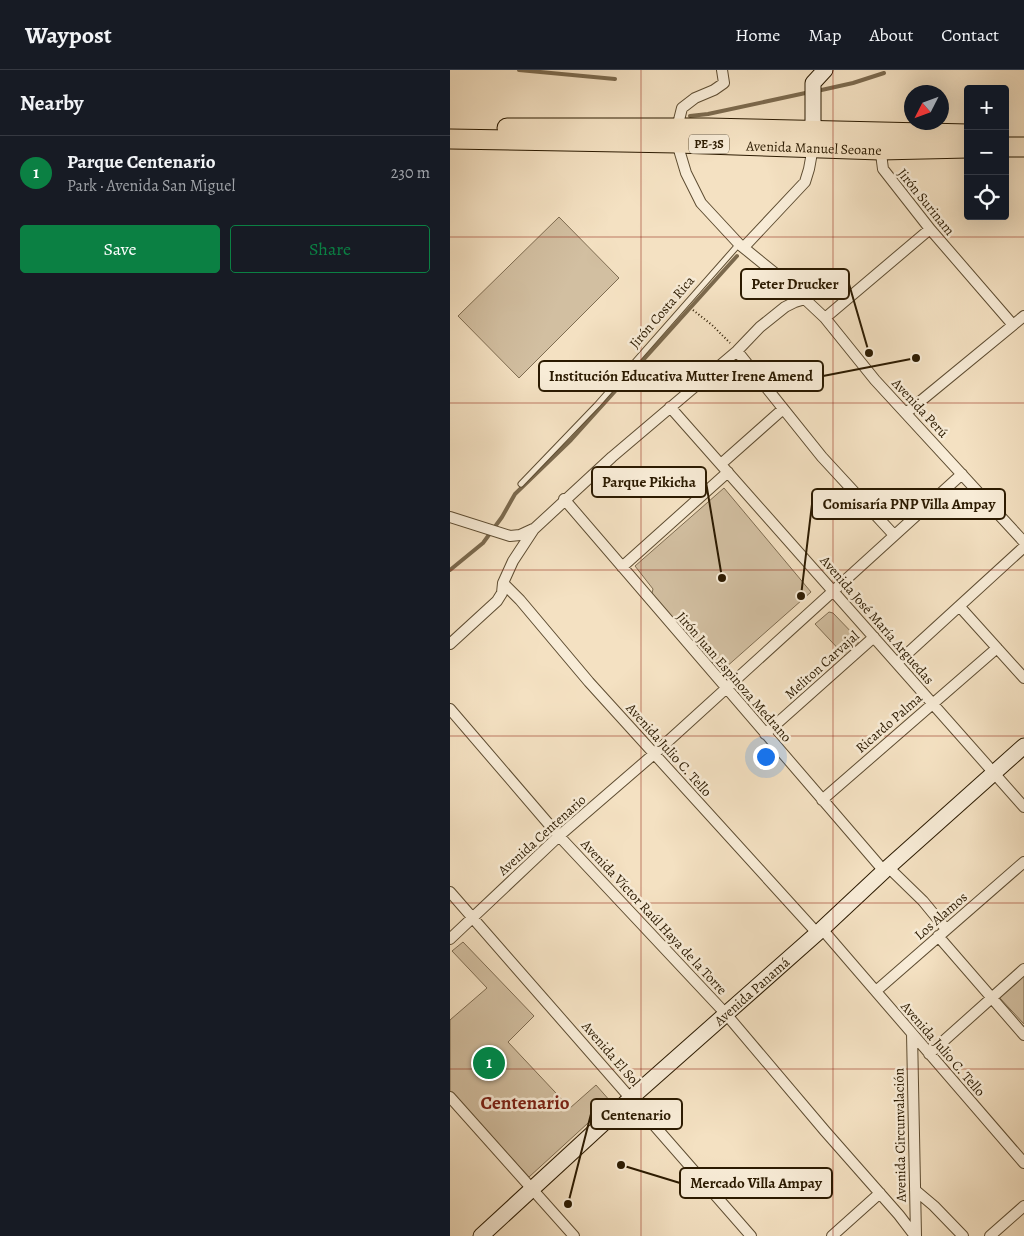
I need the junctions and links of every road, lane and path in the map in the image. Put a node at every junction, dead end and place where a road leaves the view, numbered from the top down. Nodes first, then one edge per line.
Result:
1 (722, 70) edge
2 (825, 70) edge
3 (450, 128) edge
4 (964, 134) edge
5 (1009, 134) edge
6 (1024, 135) edge
7 (677, 136) junction
8 (450, 139) edge
9 (813, 139) junction
10 (880, 141) junction
11 (1009, 147) edge
12 (1024, 147) edge
13 (964, 148) edge
14 (930, 229) junction
15 (742, 246) junction
16 (805, 299) junction
17 (694, 311) dead end
18 (1024, 316) edge
19 (825, 318) junction
20 (1013, 325) junction
21 (737, 350) junction
22 (670, 407) junction
23 (783, 409) junction
24 (906, 413) junction
25 (724, 468) junction
26 (962, 474) junction
27 (521, 484) dead end
28 (564, 500) junction
29 (450, 517) edge
30 (534, 529) junction
31 (894, 535) junction
32 (1024, 542) edge
33 (1024, 547) edge
34 (622, 567) junction
35 (503, 583) junction
36 (833, 590) junction
37 (960, 607) junction
38 (874, 637) junction
39 (450, 644) edge
40 (997, 648) junction
41 (897, 663) junction
42 (1024, 678) edge
43 (726, 689) junction
44 (932, 703) junction
45 (450, 710) edge
46 (765, 734) junction
47 (1024, 746) edge
48 (654, 754) junction
49 (994, 773) junction
50 (822, 800) junction
51 (1024, 807) edge
52 (559, 836) junction
53 (1024, 862) edge
54 (886, 869) junction
55 (450, 892) edge
56 (474, 917) junction
57 (946, 929) junction
58 (820, 931) junction
59 (938, 936) junction
60 (450, 939) edge
61 (1024, 968) edge
62 (876, 991) junction
63 (992, 998) junction
64 (726, 1014) junction
65 (912, 1033) junction
66 (1024, 1035) edge
67 (930, 1054) junction
68 (450, 1097) edge
69 (631, 1098) junction
70 (1024, 1163) edge
71 (532, 1189) junction
72 (915, 1190) junction
73 (880, 1193) junction
74 (1024, 1206) edge
75 (481, 1236) edge
76 (574, 1236) edge
77 (750, 1236) edge
78 (832, 1236) edge
79 (916, 1236) edge
80 (964, 1236) edge
81 (990, 1236) edge

1 - 7 street
2 - 9 street
3 - 7 highway, Avenida Manuel Seoane
4 - 10 highway, Avenida Manuel Seoane
5 - 6 highway
7 - 8 highway, Avenida Manuel Seoane / PE-3S
7 - 9 highway, Avenida Manuel Seoane / PE-3S
7 - 15 street, Avenida Perú
9 - 10 highway, Avenida Manuel Seoane / PE-3S
9 - 15 street, Jirón Costa Rica
10 - 13 highway, Avenida Manuel Seoane / PE-3S
10 - 14 street, Jirón Surinam
11 - 12 highway
14 - 19 street
14 - 20 street, Jirón Surinam
15 - 16 street, Avenida Perú
15 - 27 lane, Jirón Costa Rica
16 - 19 street, Avenida Perú
16 - 21 street
17 - 21 path
18 - 20 street
19 - 24 street, Avenida Perú
20 - 24 street
21 - 22 street
21 - 23 street
22 - 25 street, Avenida José María Arguedas
22 - 28 street
23 - 25 street
23 - 31 street
24 - 26 street, Avenida Perú
25 - 34 street
25 - 36 street, Avenida José María Arguedas
26 - 31 street, Avenida Centenario
26 - 32 street, Avenida Perú
28 - 30 street
28 - 34 street, Jirón Juan Espinoza Medrano
29 - 30 street
30 - 35 street
31 - 36 street, Avenida Centenario
33 - 37 street
34 - 43 street, Jirón Juan Espinoza Medrano
35 - 39 street
35 - 48 street, Avenida Julio C. Tello
36 - 38 street, Avenida José María Arguedas
36 - 43 street, Avenida Centenario
37 - 40 street
37 - 41 street
38 - 41 street, Avenida José María Arguedas
38 - 46 street, Meliton Carvajal
40 - 42 street
40 - 44 street, Ricardo Palma
41 - 44 street, Avenida José María Arguedas
43 - 46 street, Jirón Juan Espinoza Medrano
43 - 48 street, Avenida Centenario
44 - 49 street, Avenida José María Arguedas
44 - 50 street, Ricardo Palma
45 - 52 street, Avenida Víctor Raúl Haya de la Torre
46 - 50 street, Jirón Juan Espinoza Medrano
47 - 49 street, Avenida Panamá
48 - 52 street, Avenida Centenario
48 - 58 street, Avenida Julio C. Tello
49 - 51 street, Avenida José María Arguedas
49 - 54 street, Avenida Panamá
50 - 54 street, Jirón Juan Espinoza Medrano
52 - 56 street, Avenida Centenario
52 - 64 street, Avenida Víctor Raúl Haya de la Torre
53 - 57 street, Los Alamos
54 - 57 street, Jirón Juan Espinoza Medrano
54 - 58 street, Avenida Panamá
55 - 56 street, Avenida El Sol
56 - 60 street, Avenida Centenario
56 - 69 street, Avenida El Sol
57 - 59 street, Los Alamos
58 - 62 street, Avenida Julio C. Tello
58 - 64 street, Avenida Panamá
59 - 62 street, Los Alamos
59 - 63 street
61 - 63 street
62 - 65 street, Avenida Julio C. Tello
63 - 66 street
63 - 67 street
64 - 69 street, Avenida Panamá
64 - 73 street, Avenida Víctor Raúl Haya de la Torre
65 - 67 street, Avenida Julio C. Tello
65 - 72 street, Avenida Circunvalación
67 - 70 street, Avenida Julio C. Tello
68 - 71 street
69 - 71 street, Avenida Panamá
69 - 77 street, Avenida El Sol
71 - 75 street, Avenida Panamá
71 - 76 street
72 - 79 street, Avenida Circunvalación
72 - 80 street
73 - 78 street
73 - 79 street, Avenida Víctor Raúl Haya de la Torre
74 - 81 street

